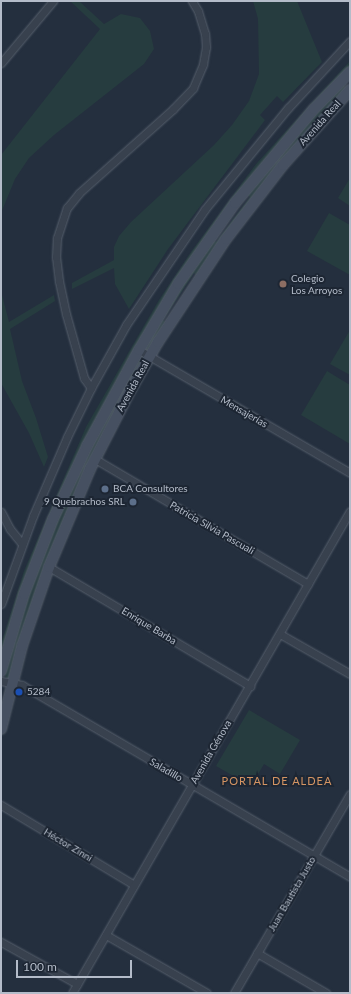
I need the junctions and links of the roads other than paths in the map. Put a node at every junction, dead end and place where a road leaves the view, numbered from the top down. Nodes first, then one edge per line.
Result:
1 (52, 1) edge
2 (192, 1) edge
3 (350, 41) edge
4 (1, 63) edge
5 (350, 72) edge
6 (350, 90) edge
7 (138, 350) junction
8 (149, 356) junction
9 (91, 388) junction
10 (95, 459) junction
11 (350, 474) edge
12 (350, 511) edge
13 (1, 512) edge
14 (22, 544) junction
15 (49, 567) junction
16 (308, 584) junction
17 (1, 604) edge
18 (280, 634) junction
19 (1, 671) edge
20 (350, 674) edge
21 (1, 681) edge
22 (13, 683) junction
23 (250, 686) junction
24 (5, 700) edge
25 (2, 722) edge
26 (192, 785) junction
27 (350, 794) edge
28 (1, 805) edge
29 (314, 856) junction
30 (350, 877) edge
31 (134, 885) junction
32 (106, 935) junction
33 (1, 942) edge
34 (257, 953) junction
35 (77, 984) junction
36 (72, 993) edge
37 (207, 993) edge
38 (234, 993) edge
39 (326, 993) edge

1 - 4 street
2 - 9 street
3 - 9 street
5 - 7 main road, Avenida Real
6 - 8 main road, Avenida Real
7 - 8 street, Mensajerías
7 - 19 main road, Avenida Real
8 - 10 main road, Avenida Real
8 - 11 street, Mensajerías
9 - 14 street
10 - 15 main road, Avenida Real
10 - 16 street, Patricia Silvia Pascuali
12 - 16 street, Avenida Génova
13 - 14 street
14 - 17 street
15 - 22 main road, Avenida Real
15 - 23 street, Enrique Barba
16 - 18 street, Avenida Génova
18 - 20 street
18 - 23 street, Avenida Génova
21 - 22 street, Saladillo
22 - 24 main road, Avenida Real
22 - 26 street, Saladillo
23 - 26 street, Avenida Génova
24 - 25 main road, Avenida Real
26 - 29 street, Saladillo
26 - 31 street, Avenida Génova
27 - 29 street, Juan Bautista Justo
28 - 31 street, Héctor Zinni
29 - 30 street, Saladillo
29 - 34 street, Juan Bautista Justo
31 - 32 street, Avenida Génova
32 - 35 street, Avenida Génova
32 - 37 street
33 - 35 street
34 - 38 street, Juan Bautista Justo
34 - 39 street
35 - 36 street, Avenida Génova

